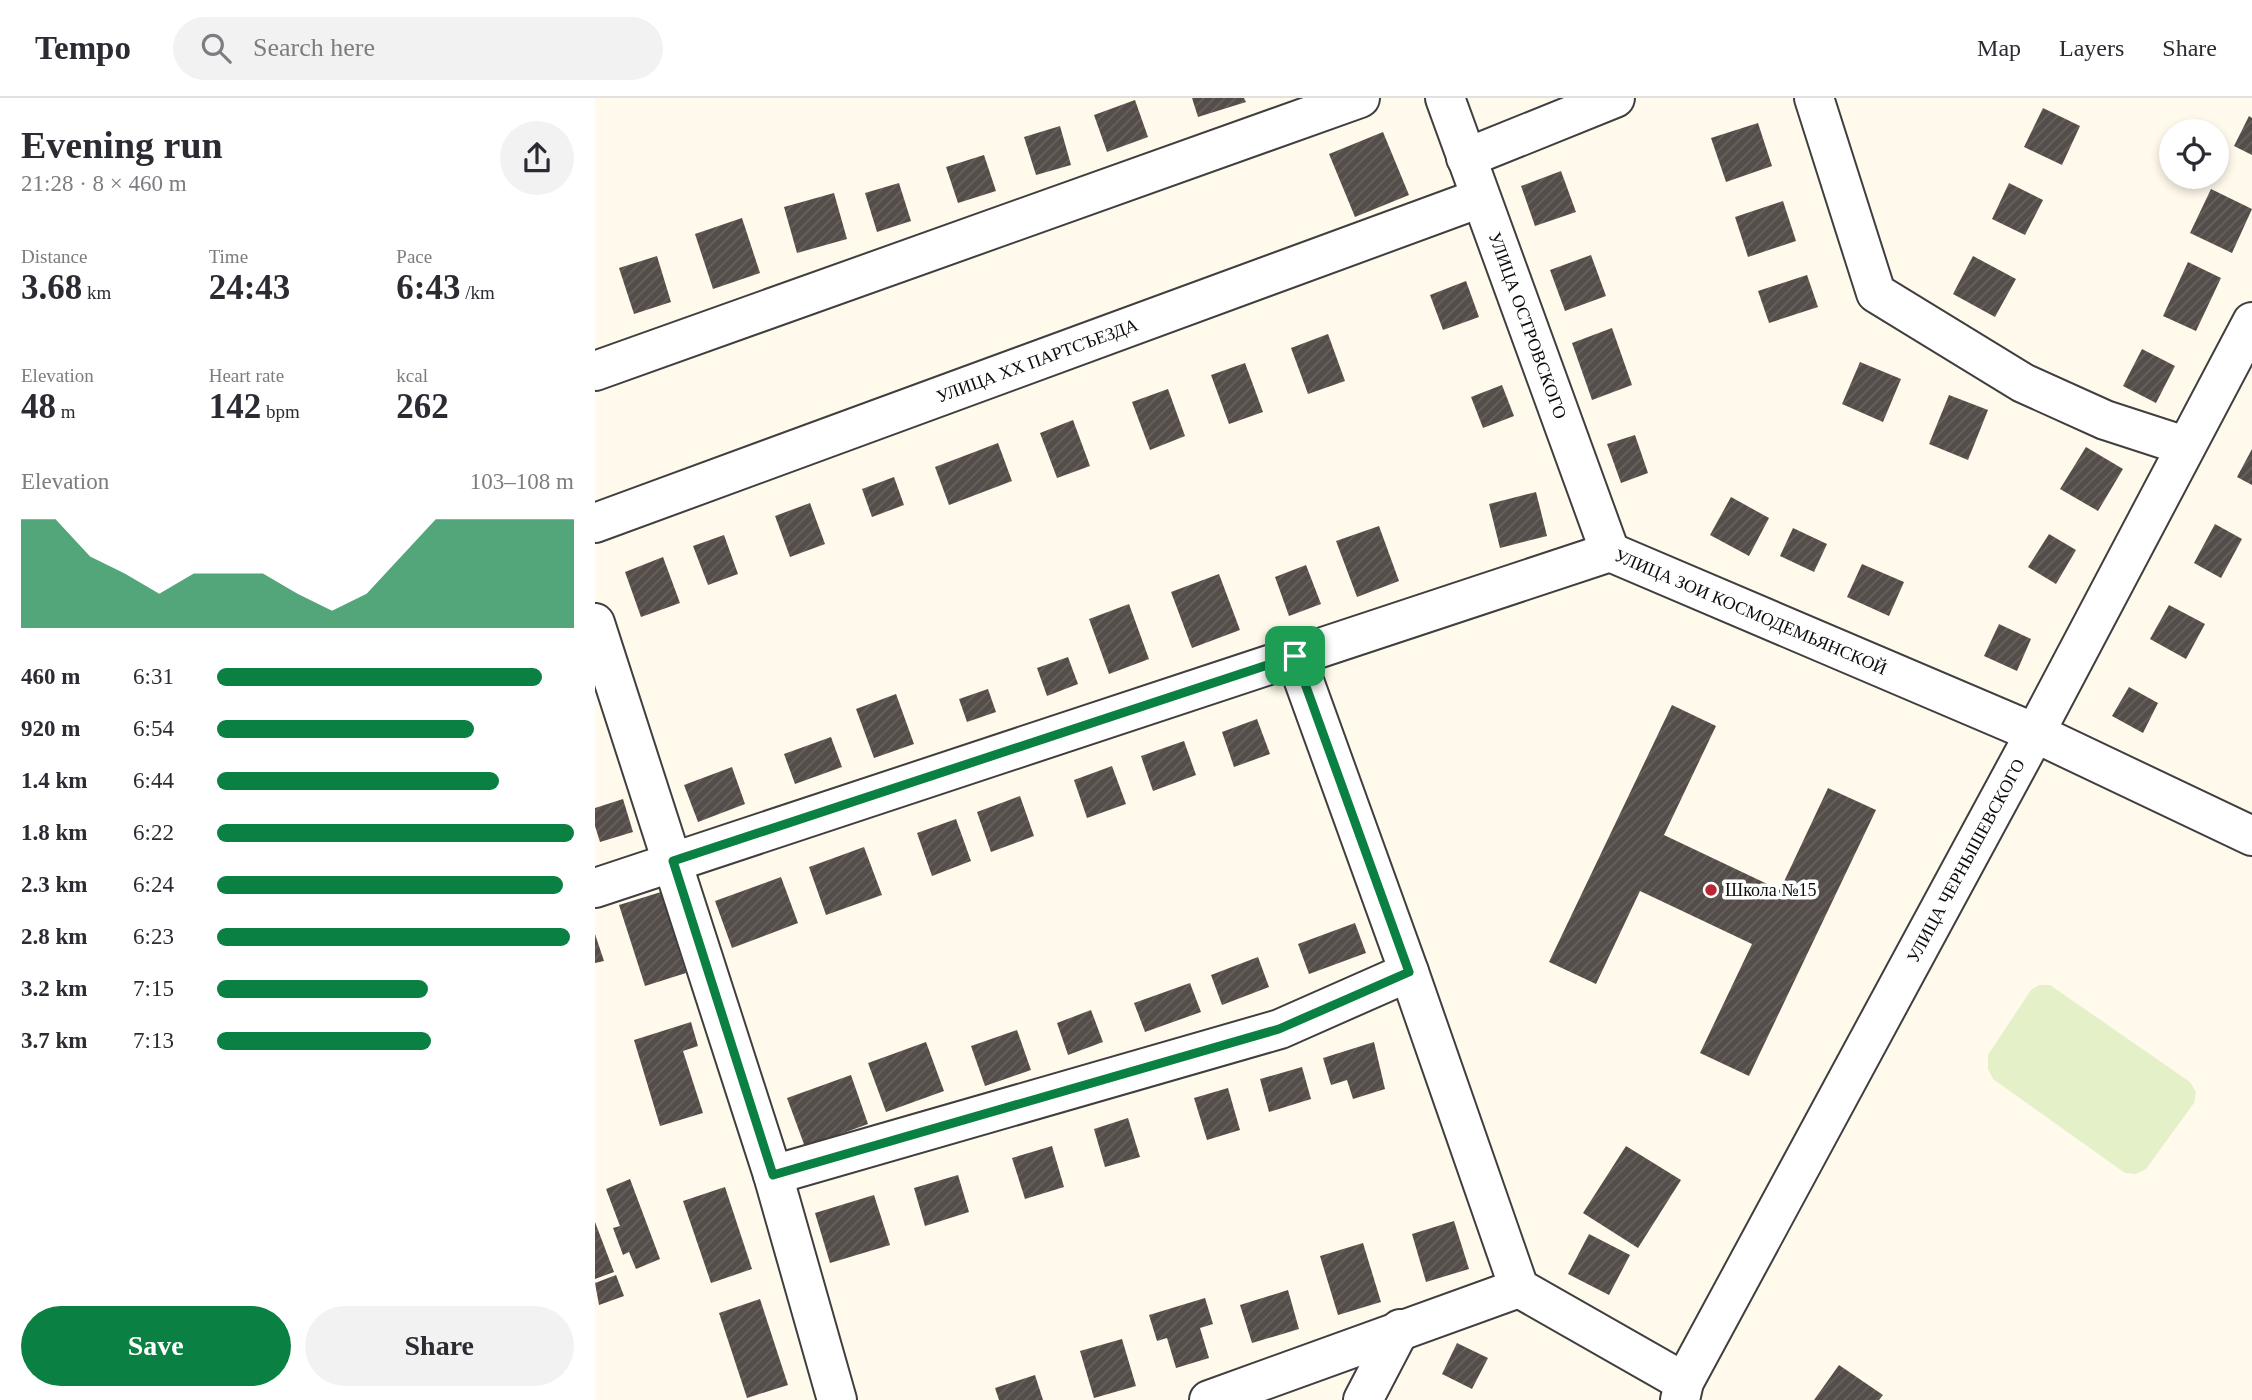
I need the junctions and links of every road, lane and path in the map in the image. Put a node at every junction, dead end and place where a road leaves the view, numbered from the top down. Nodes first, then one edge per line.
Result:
1 (1360, 98) edge
2 (1445, 98) edge
3 (1615, 98) edge
4 (1814, 98) edge
5 (1466, 159) junction
6 (1480, 198) junction
7 (2252, 322) edge
8 (595, 371) edge
9 (2185, 446) junction
10 (595, 523) edge
11 (1609, 552) junction
12 (595, 623) edge
13 (1295, 656) junction
14 (2035, 733) junction
15 (2252, 836) edge
16 (673, 861) junction
17 (595, 888) edge
18 (1409, 972) junction
19 (773, 1175) junction
20 (1518, 1289) junction
21 (1400, 1329) junction
22 (1682, 1391) edge
23 (837, 1400) edge
24 (1209, 1400) edge
25 (1363, 1400) edge

1 - 8 street
2 - 5 street, УЛИЦА ОСТРОВСКОГО
3 - 5 street
4 - 9 street
5 - 6 street, УЛИЦА ОСТРОВСКОГО
6 - 10 street, УЛИЦА ХХ ПАРТСЪЕЗДА
6 - 11 street, УЛИЦА ОСТРОВСКОГО
7 - 9 street, УЛИЦА ЧЕРНЫШЕВСКОГО
9 - 14 street, УЛИЦА ЧЕРНЫШЕВСКОГО
11 - 13 street, УЛИЦА ЗОИ КОСМОДЕМЬЯНСКОЙ
11 - 14 street, УЛИЦА ЗОИ КОСМОДЕМЬЯНСКОЙ
12 - 16 street
13 - 16 street, УЛИЦА ЗОИ КОСМОДЕМЬЯНСКОЙ
13 - 18 street
14 - 15 street, УЛИЦА ЗОИ КОСМОДЕМЬЯНСКОЙ
14 - 22 street, УЛИЦА ЧЕРНЫШЕВСКОГО
16 - 17 street, УЛИЦА ЗОИ КОСМОДЕМЬЯНСКОЙ
16 - 19 street
18 - 19 street
18 - 20 street
19 - 23 street
20 - 21 street
20 - 22 street
21 - 24 street
21 - 25 street

